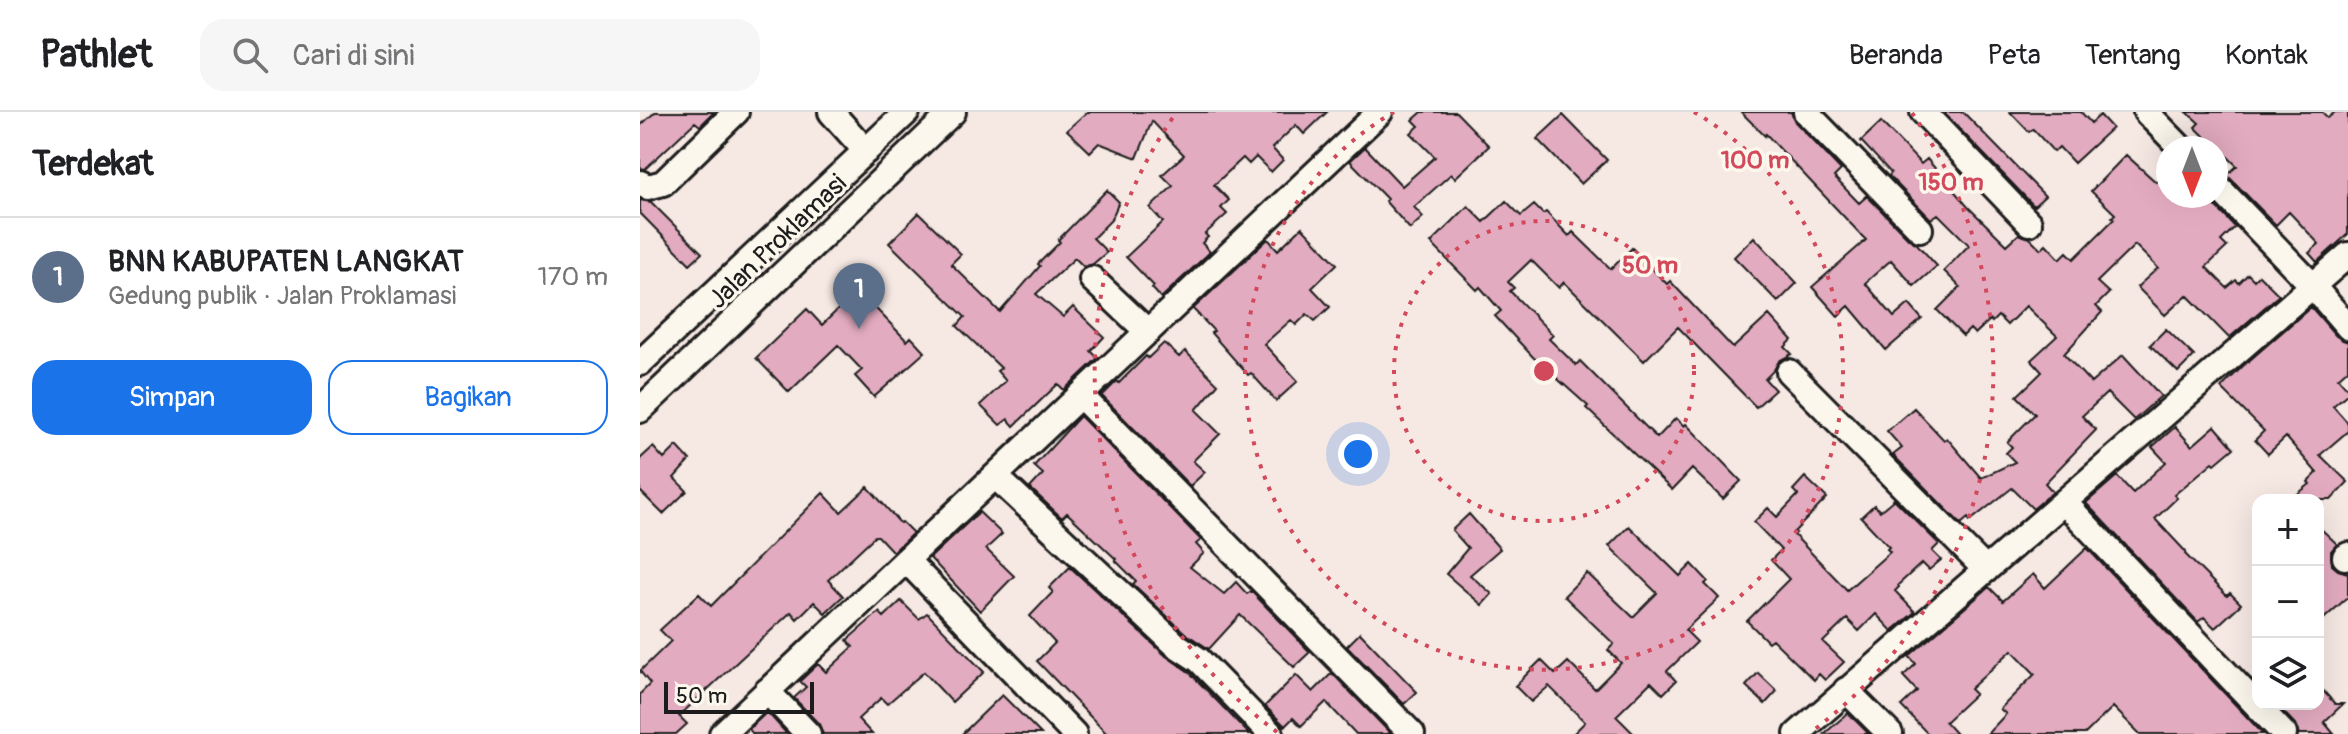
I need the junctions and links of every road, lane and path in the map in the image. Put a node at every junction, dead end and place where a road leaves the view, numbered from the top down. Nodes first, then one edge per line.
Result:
1 (736, 112) edge
2 (831, 112) edge
3 (907, 112) edge
4 (953, 112) edge
5 (1380, 112) edge
6 (1806, 112) edge
7 (1923, 112) edge
8 (2146, 112) edge
9 (2169, 136) edge
10 (866, 151) junction
11 (640, 183) edge
12 (2228, 198) edge
13 (2029, 223) dead end
14 (1920, 229) dead end
15 (763, 248) junction
16 (2348, 255) edge
17 (788, 269) junction
18 (1092, 279) dead end
19 (2312, 285) junction
20 (2348, 327) edge
21 (1148, 332) junction
22 (640, 363) edge
23 (1789, 372) dead end
24 (1081, 396) junction
25 (640, 410) edge
26 (995, 476) junction
27 (2064, 502) junction
28 (906, 560) junction
29 (1986, 570) junction
30 (1846, 690) junction
31 (767, 691) junction
32 (722, 734) edge
33 (808, 734) edge
34 (1074, 734) edge
35 (1271, 734) edge
36 (1412, 734) edge
37 (1797, 734) edge
38 (1890, 734) edge
39 (2284, 734) edge

1 - 11 street
2 - 10 street
3 - 10 street, Jalan Proklamasi
4 - 17 street, Jalan Proklamasi
5 - 21 street
6 - 14 street
7 - 13 street
8 - 9 street
10 - 15 street, Jalan Proklamasi
12 - 19 street
15 - 17 street
15 - 22 street, Jalan Proklamasi
16 - 19 street
17 - 25 street, Jalan Proklamasi
18 - 21 street
19 - 20 street
19 - 27 street
21 - 24 street
23 - 29 street
24 - 26 street
24 - 36 street
26 - 28 street
26 - 35 street
27 - 29 street
27 - 39 street
28 - 31 street
28 - 34 street
29 - 30 street
30 - 37 street
30 - 38 street
31 - 32 street
31 - 33 street

